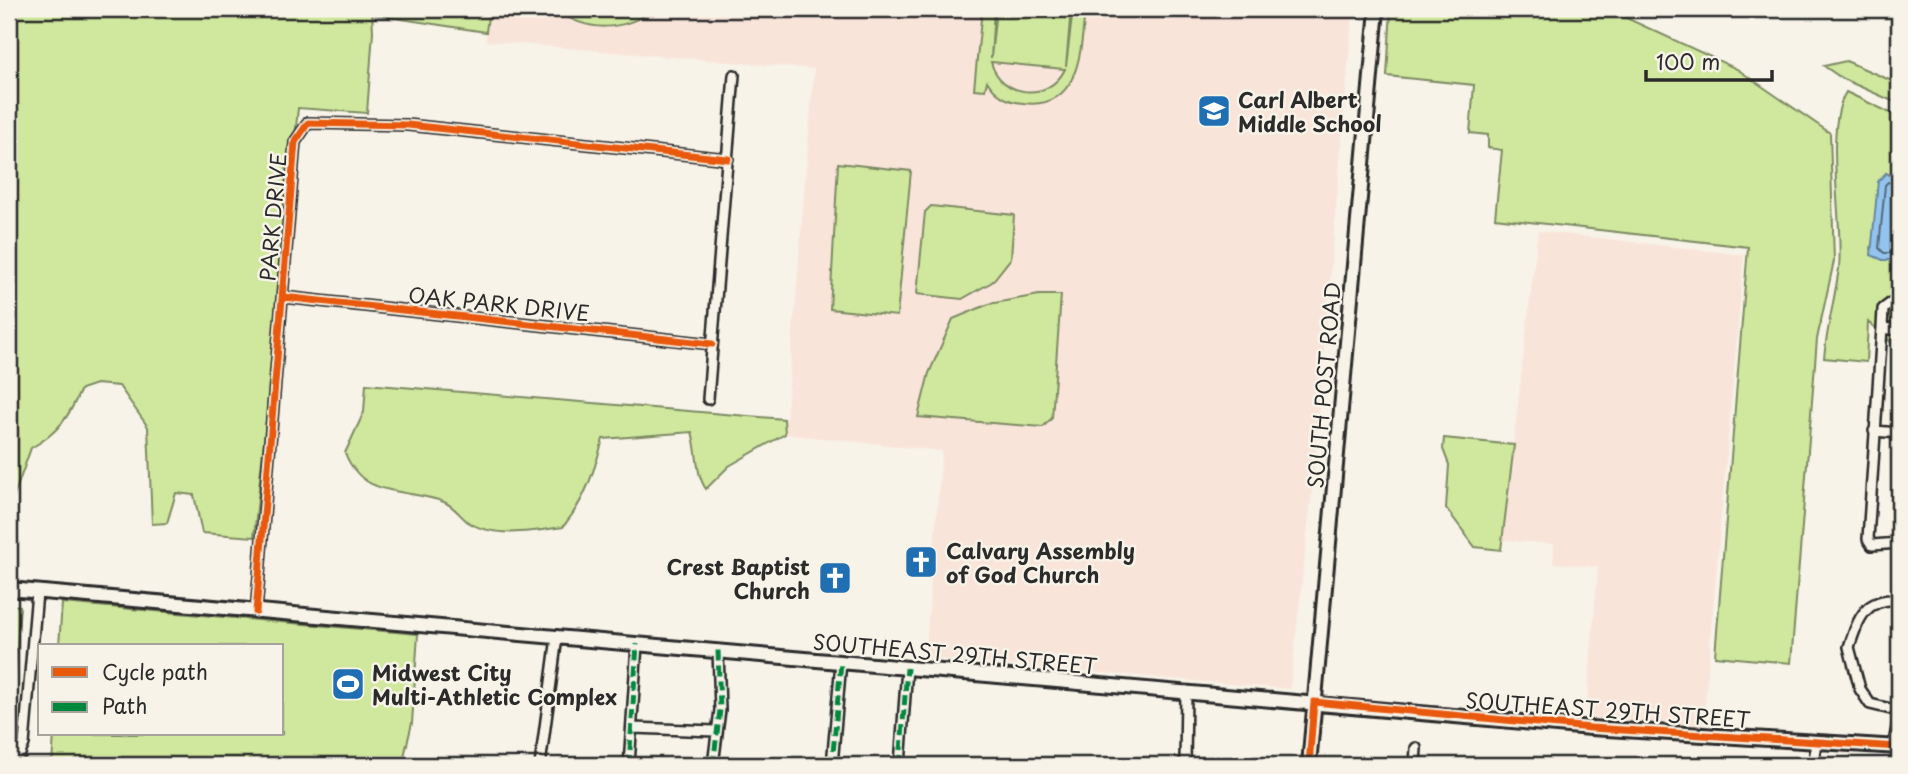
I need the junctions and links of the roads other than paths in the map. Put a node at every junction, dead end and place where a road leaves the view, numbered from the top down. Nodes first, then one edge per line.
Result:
1 (1377, 9) edge
2 (734, 75) dead end
3 (728, 159) junction
4 (283, 297) junction
5 (1899, 297) edge
6 (1882, 328) junction
7 (1899, 330) edge
8 (712, 344) junction
9 (708, 399) dead end
10 (1874, 430) junction
11 (1899, 433) edge
12 (1899, 520) edge
13 (1898, 543) edge
14 (9, 589) edge
15 (37, 592) junction
16 (1899, 600) edge
17 (256, 612) junction
18 (557, 637) junction
19 (637, 644) junction
20 (718, 650) junction
21 (841, 662) junction
22 (907, 668) junction
23 (1186, 691) junction
24 (1314, 702) junction
25 (1899, 711) edge
26 (1899, 718) edge
27 (633, 728) junction
28 (715, 731) junction
29 (1815, 741) junction
30 (1896, 747) edge
31 (1416, 748) dead end
32 (9, 763) edge
33 (540, 765) edge
34 (629, 765) edge
35 (713, 765) edge
36 (832, 765) edge
37 (900, 765) edge
38 (1185, 765) edge
39 (1309, 765) edge
40 (1415, 765) edge
41 (1815, 765) edge

1 - 24 main road, SOUTH POST ROAD
2 - 3 street
3 - 4 street, PARK DRIVE
3 - 8 street
4 - 8 street, OAK PARK DRIVE
4 - 17 street, PARK DRIVE
5 - 6 street
6 - 7 street
6 - 10 street
8 - 9 street
10 - 11 street
10 - 13 street
12 - 13 street
14 - 15 main road, SOUTHEAST 29TH STREET
15 - 17 main road, SOUTHEAST 29TH STREET
15 - 32 street
16 - 25 street
17 - 18 main road, SOUTHEAST 29TH STREET
18 - 19 main road, SOUTHEAST 29TH STREET
18 - 33 street
19 - 20 main road, SOUTHEAST 29TH STREET
19 - 27 street
20 - 21 main road, SOUTHEAST 29TH STREET
20 - 28 street
21 - 22 main road, SOUTHEAST 29TH STREET
21 - 36 street
22 - 23 main road, SOUTHEAST 29TH STREET
22 - 37 street
23 - 24 main road, SOUTHEAST 29TH STREET
23 - 38 street
24 - 29 main road, SOUTHEAST 29TH STREET
24 - 39 main road, SOUTH POST ROAD
26 - 30 street
27 - 28 street
27 - 34 street
28 - 35 street
29 - 30 main road, SOUTHEAST 29TH STREET
29 - 41 street
31 - 40 street

